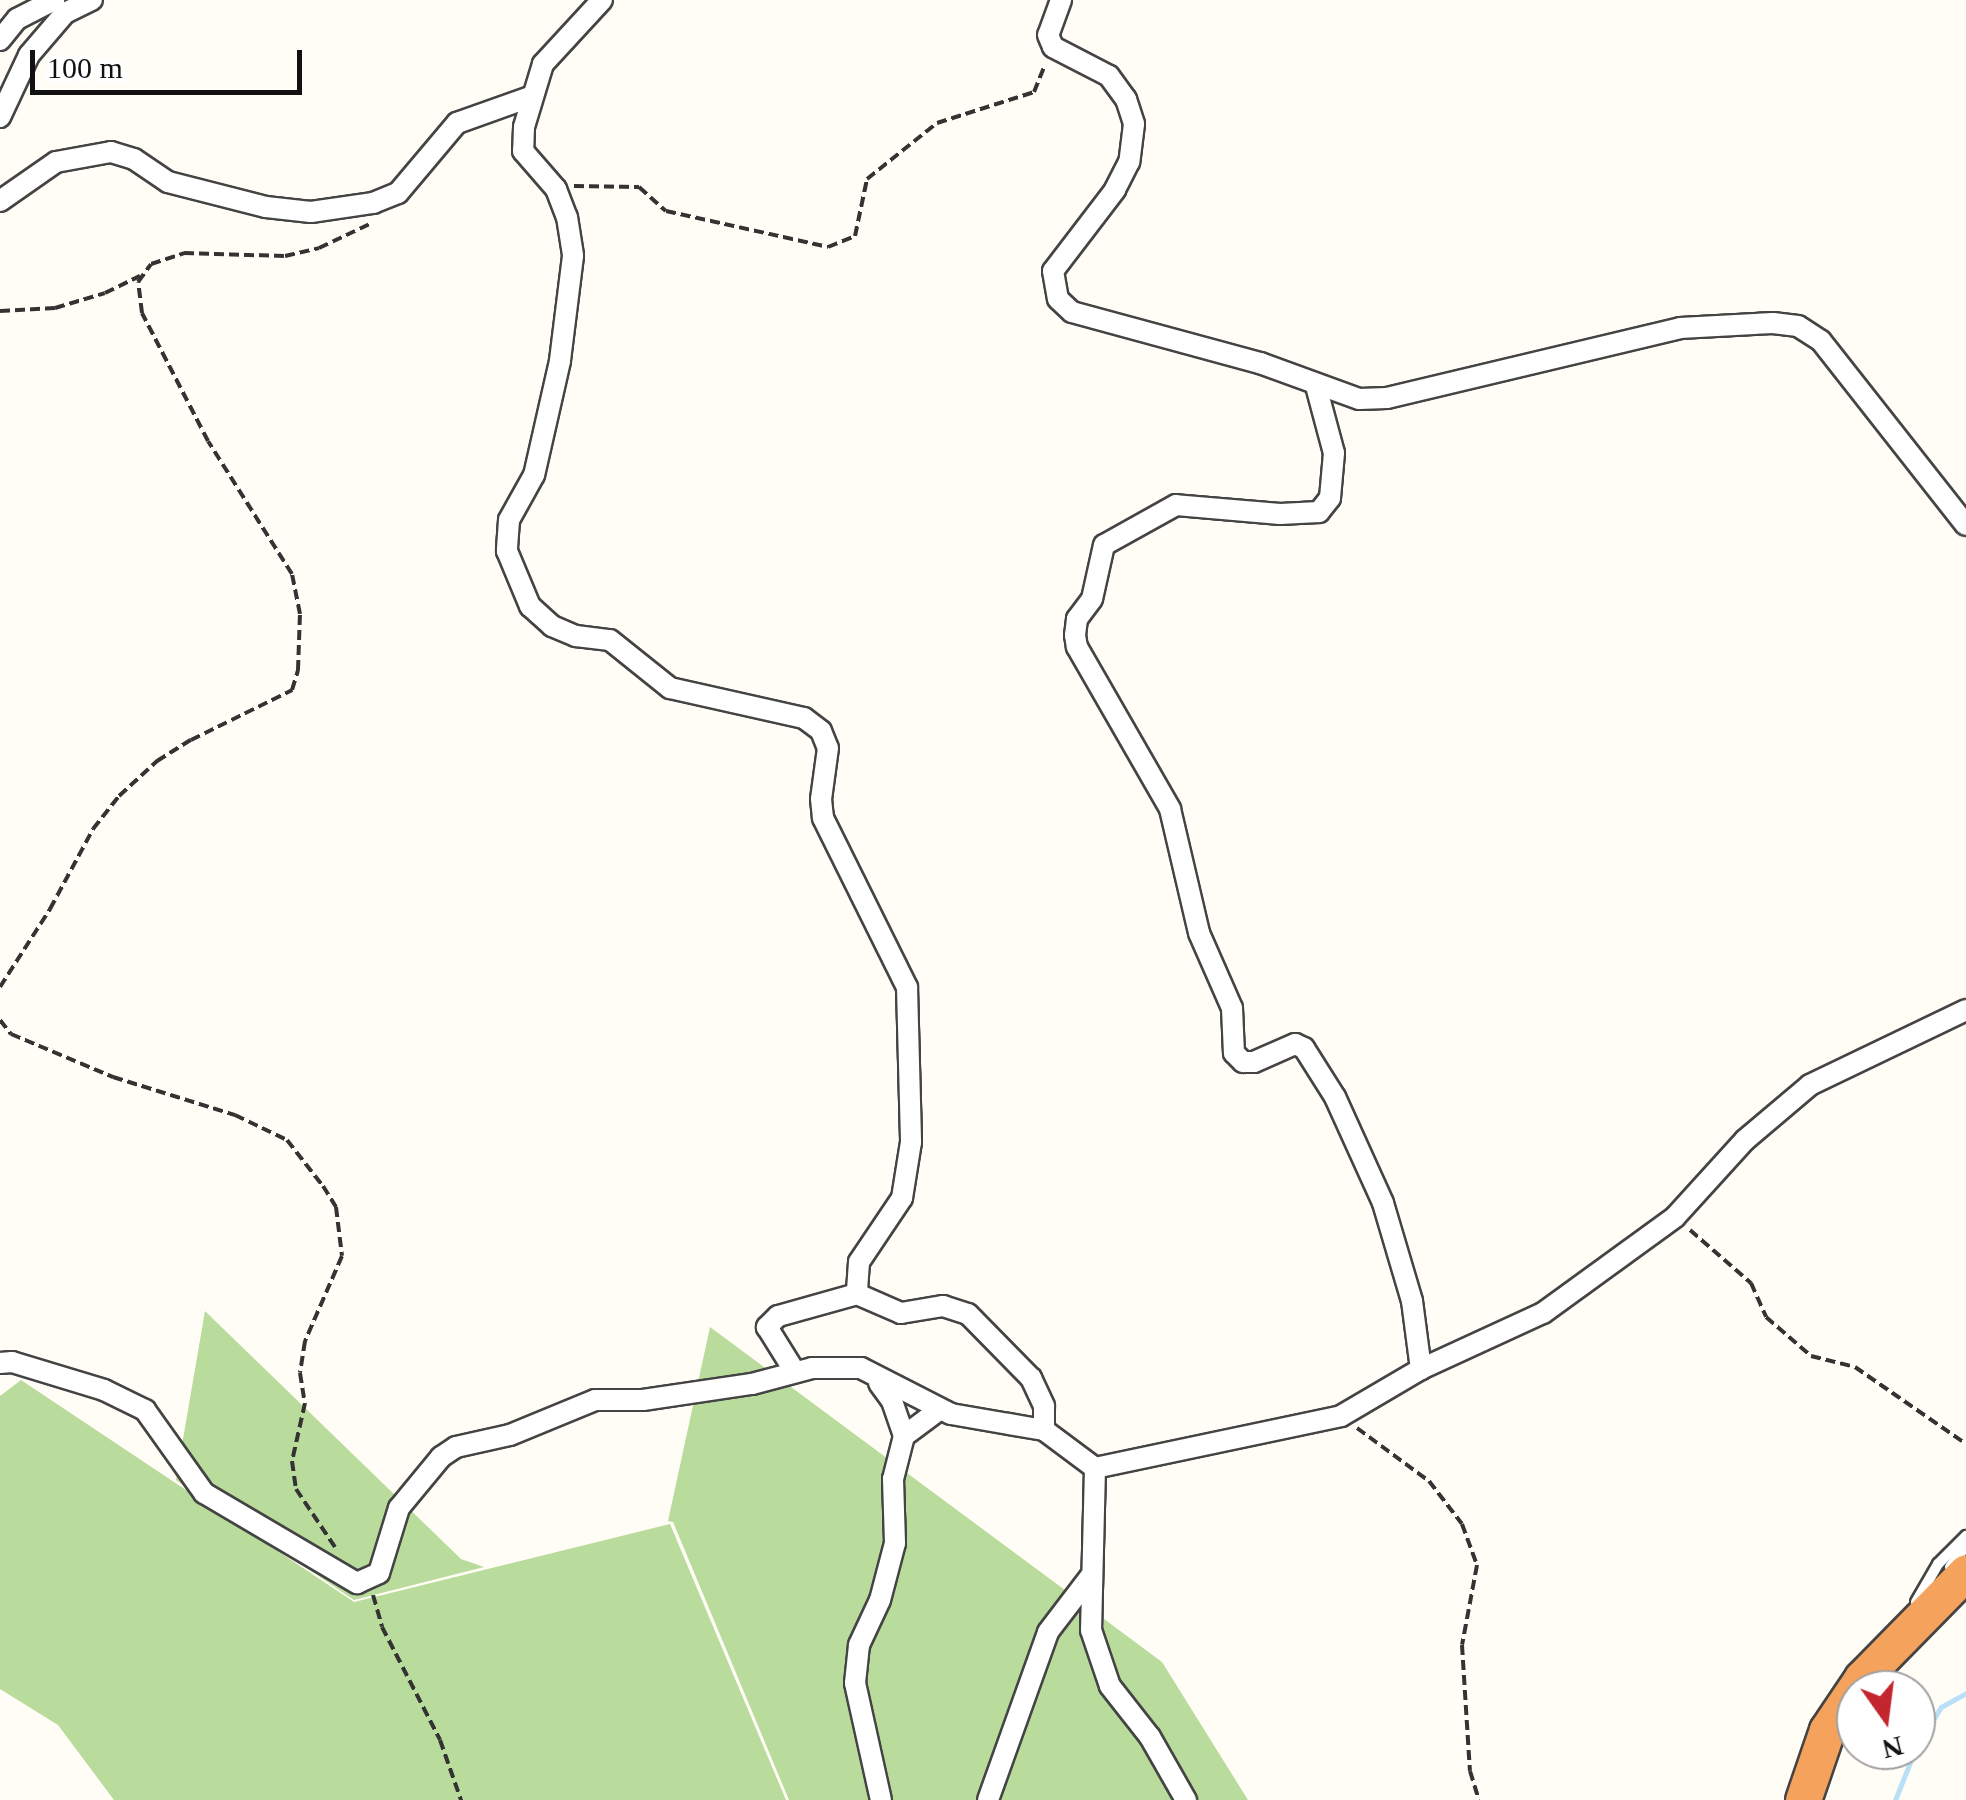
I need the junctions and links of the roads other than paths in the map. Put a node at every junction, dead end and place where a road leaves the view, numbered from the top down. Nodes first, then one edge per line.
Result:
1 (54, 0) edge
2 (92, 0) edge
3 (602, 0) edge
4 (1062, 0) edge
5 (0, 40) edge
6 (530, 97) junction
7 (0, 118) edge
8 (0, 200) edge
9 (1316, 386) junction
10 (1966, 525) edge
11 (1966, 1010) edge
12 (857, 1294) junction
13 (0, 1363) edge
14 (1421, 1369) junction
15 (794, 1372) junction
16 (872, 1373) junction
17 (940, 1410) junction
18 (1044, 1430) junction
19 (904, 1436) junction
20 (1096, 1468) junction
21 (1966, 1536) edge
22 (1966, 1546) edge
23 (1966, 1572) edge
24 (1090, 1577) junction
25 (1952, 1599) edge
26 (1887, 1668) edge
27 (1836, 1748) edge
28 (881, 1800) edge
29 (988, 1800) edge
30 (1186, 1800) edge
31 (1805, 1800) edge

1 - 5 street
2 - 7 street
3 - 6 street
4 - 9 street
6 - 8 street
6 - 12 street
9 - 10 street
9 - 14 street
11 - 14 street
12 - 15 street
12 - 18 street
13 - 15 street
14 - 20 street
15 - 16 street
16 - 17 street
16 - 19 street
17 - 18 street
17 - 19 street
18 - 20 street
19 - 28 street
20 - 24 street
21 - 26 lane
22 - 25 lane
23 - 25 highway
24 - 29 street
24 - 30 street
25 - 26 highway
26 - 31 highway
27 - 31 highway

